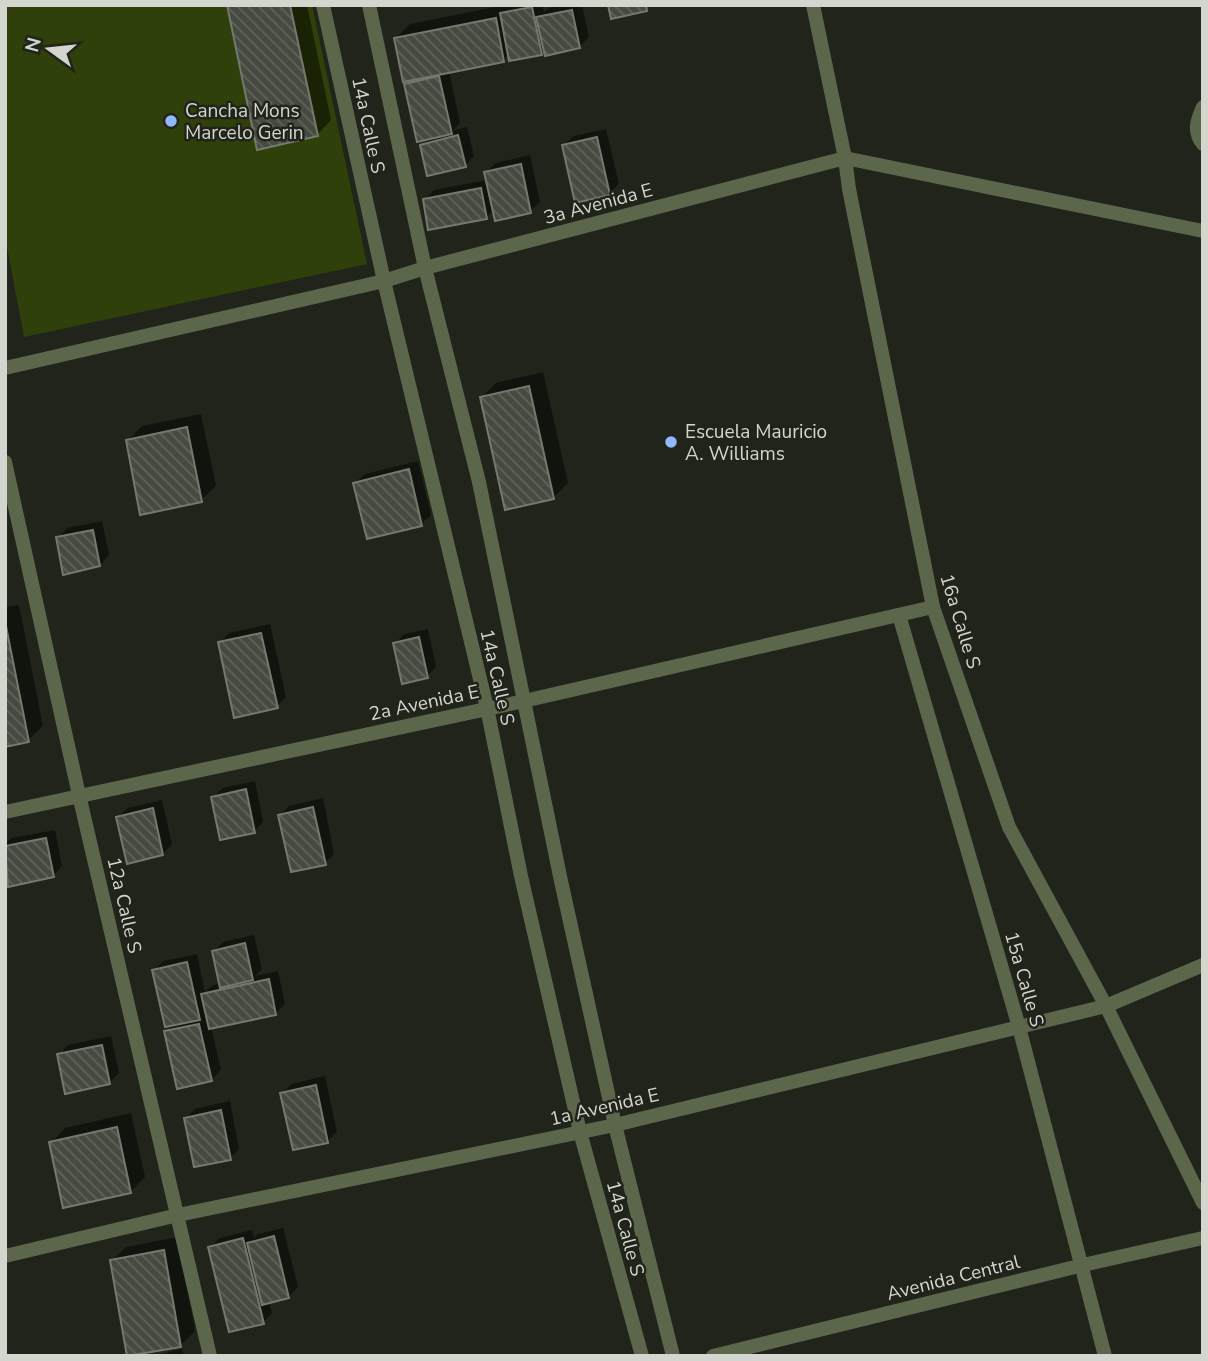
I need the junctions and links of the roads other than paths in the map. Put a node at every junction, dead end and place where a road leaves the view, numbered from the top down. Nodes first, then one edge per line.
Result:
1 (323, 5) edge
2 (369, 5) edge
3 (813, 5) edge
4 (1203, 107) edge
5 (1203, 144) edge
6 (845, 158) junction
7 (1203, 231) edge
8 (425, 268) junction
9 (384, 281) junction
10 (5, 368) edge
11 (5, 462) edge
12 (933, 607) junction
13 (899, 615) junction
14 (524, 701) junction
15 (487, 708) junction
16 (79, 795) junction
17 (5, 812) edge
18 (1203, 965) edge
19 (1106, 1006) junction
20 (1019, 1027) junction
21 (615, 1125) junction
22 (580, 1132) junction
23 (1203, 1203) edge
24 (177, 1215) junction
25 (1203, 1238) edge
26 (5, 1256) edge
27 (1083, 1265) junction
28 (210, 1356) edge
29 (642, 1356) edge
30 (673, 1356) edge
31 (713, 1356) edge
32 (1105, 1356) edge

1 - 9 street, 14a Calle S
2 - 8 street, 14a Calle S
3 - 6 street, 16a Calle S
4 - 5 street
6 - 7 street, 3a Avenida E
6 - 8 street, 3a Avenida E
6 - 12 street, 16a Calle S
8 - 9 street, 3a Avenida E
8 - 14 street, 14a Calle S
9 - 10 street, 3a Avenida E
9 - 15 street, 14a Calle S
11 - 16 street, 12a Calle S
12 - 13 street, 2a Avenida E
12 - 19 street, 16a Calle S
13 - 14 street, 2a Avenida E
13 - 20 street, 15a Calle S
14 - 15 street, 2a Avenida E
14 - 21 street, 14a Calle S
15 - 16 street, 2a Avenida E
15 - 22 street, 14a Calle S
16 - 17 street, 2a Avenida E
16 - 24 street, 12a Calle S
18 - 19 street, 1a Avenida E
19 - 20 street, 1a Avenida E
19 - 23 street, 16a Calle S
20 - 21 street, 1a Avenida E
20 - 27 street, 15a Calle S
21 - 22 street, 1a Avenida E
21 - 30 street, 14a Calle S
22 - 24 street, 1a Avenida E
22 - 29 street, 14a Calle S
24 - 26 street, 1a Avenida E
24 - 28 street, 12a Calle S
25 - 27 street, Avenida Central
27 - 31 street, Avenida Central
27 - 32 street, 15a Calle S

